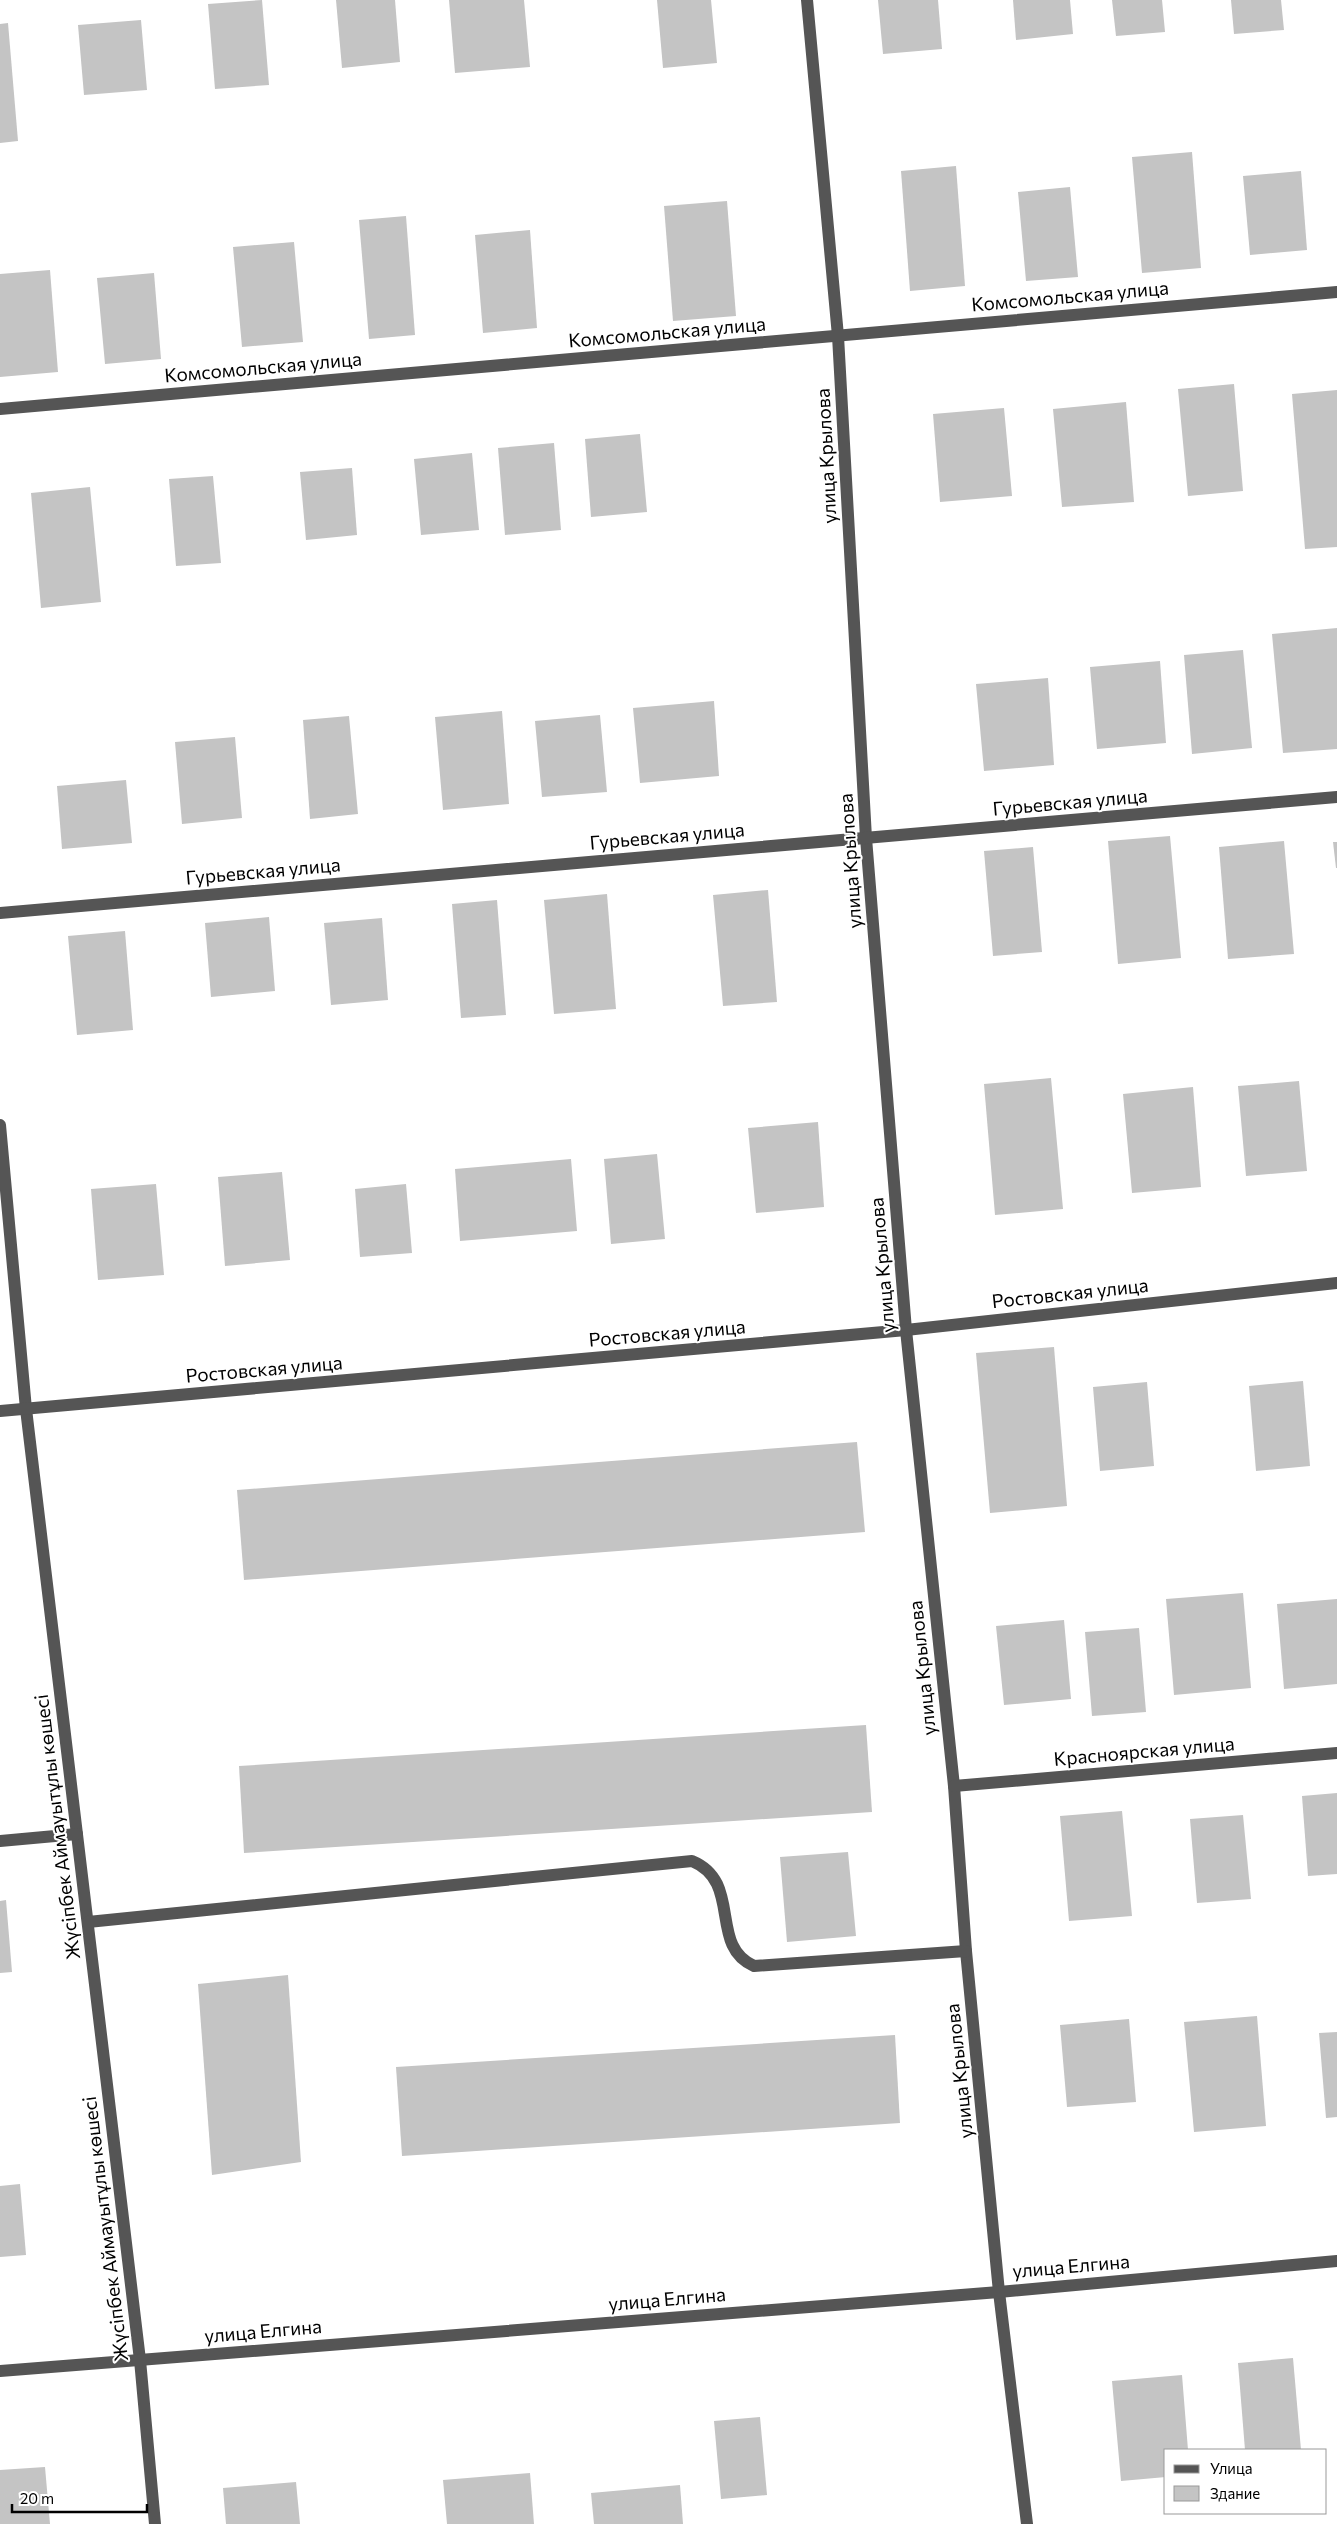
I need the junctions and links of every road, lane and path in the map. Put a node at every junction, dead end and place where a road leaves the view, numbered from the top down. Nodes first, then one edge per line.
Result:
1 (807, 0) edge
2 (1337, 292) edge
3 (838, 336) junction
4 (0, 409) edge
5 (1337, 797) edge
6 (866, 838) junction
7 (0, 913) edge
8 (0, 1125) edge
9 (1337, 1284) edge
10 (906, 1330) junction
11 (26, 1409) junction
12 (0, 1410) edge
13 (1337, 1754) edge
14 (954, 1786) junction
15 (77, 1834) junction
16 (0, 1840) edge
17 (88, 1922) junction
18 (966, 1951) junction
19 (1337, 2261) edge
20 (1000, 2292) junction
21 (140, 2360) junction
22 (0, 2370) edge
23 (155, 2524) edge
24 (1027, 2524) edge

1 - 3 street, улица Крылова
2 - 3 street, Комсомольская улица
3 - 4 street, Комсомольская улица
3 - 6 street, улица Крылова
5 - 6 street, Гурьевская улица
6 - 7 street, Гурьевская улица
6 - 10 street, улица Крылова
8 - 11 street, Жүсіпбек Аймауытұлы көшесі
9 - 10 street, Ростовская улица
10 - 11 street, Ростовская улица
10 - 14 street, улица Крылова
11 - 12 street, Ростовская улица
11 - 15 street, Жүсіпбек Аймауытұлы көшесі
13 - 14 street, Красноярская улица
14 - 18 street, улица Крылова
15 - 16 street
15 - 17 street, Жүсіпбек Аймауытұлы көшесі
17 - 18 street
17 - 21 street, Жүсіпбек Аймауытұлы көшесі
18 - 20 street, улица Крылова
19 - 20 street, улица Елгина
20 - 21 street, улица Елгина
20 - 24 street, улица Крылова
21 - 22 street, улица Елгина
21 - 23 street, Жүсіпбек Аймауытұлы көшесі

